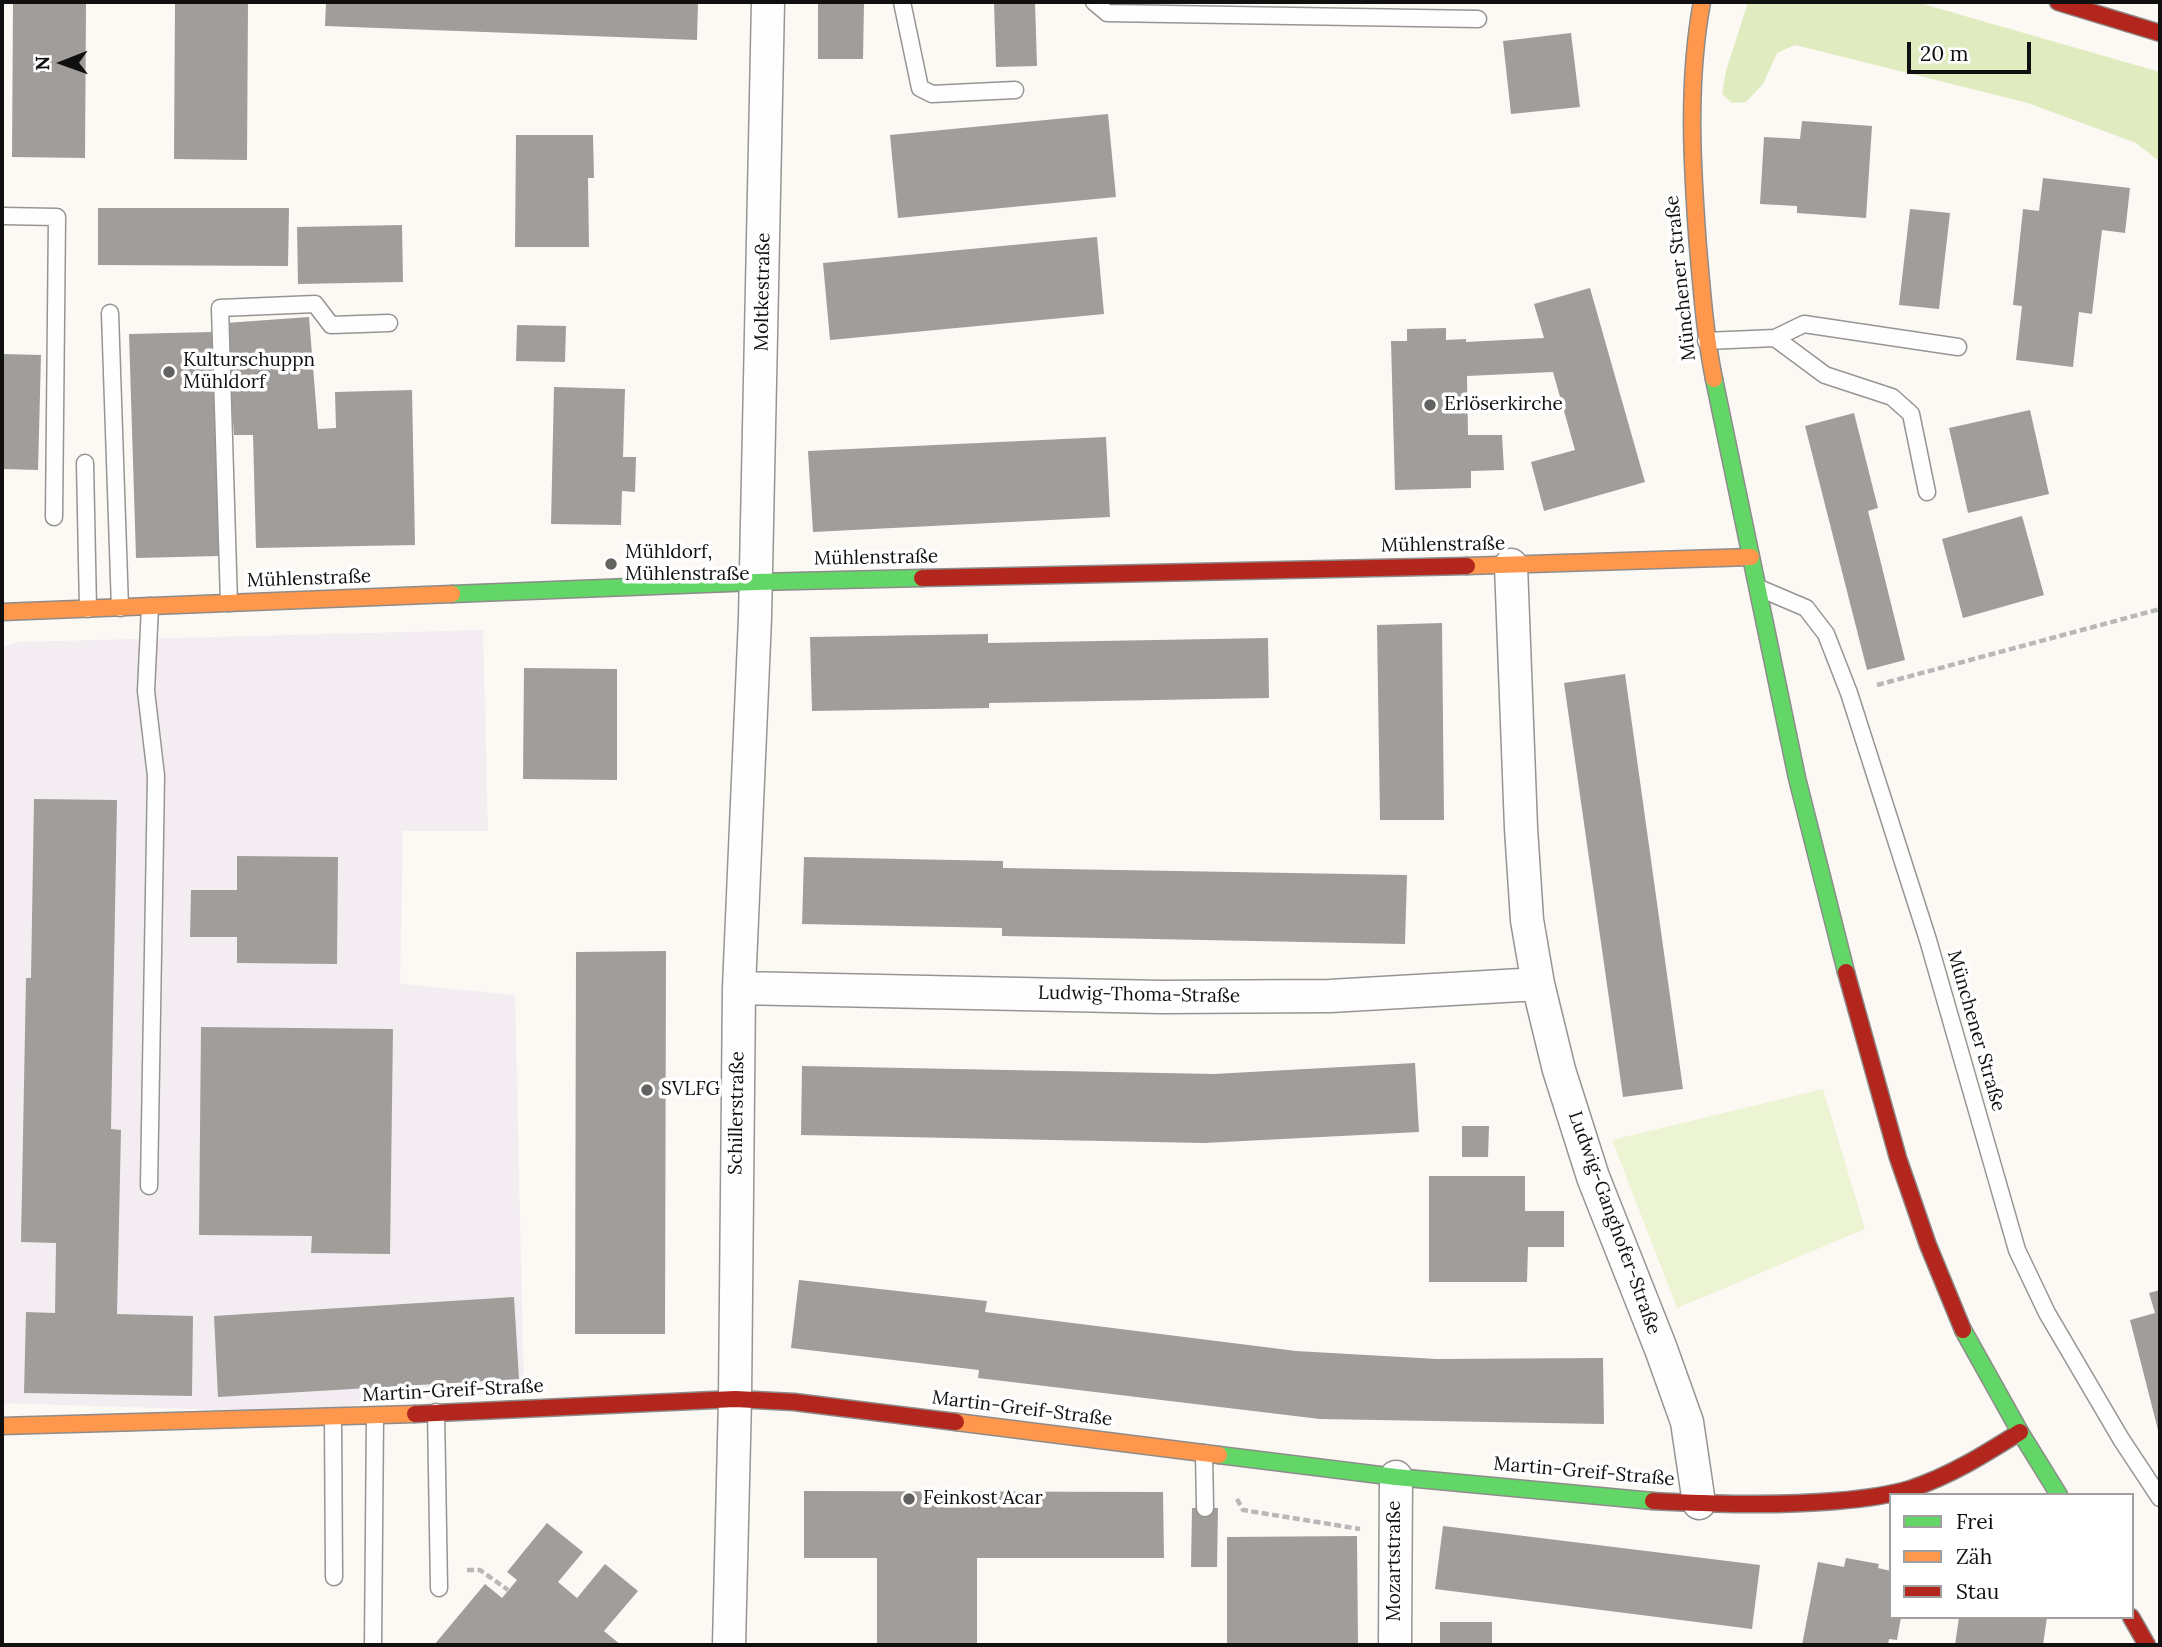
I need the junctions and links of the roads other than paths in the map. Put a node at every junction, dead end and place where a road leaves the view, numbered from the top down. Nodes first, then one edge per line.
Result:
1 (768, 2) edge
2 (902, 2) edge
3 (1094, 2) edge
4 (1702, 2) edge
5 (2058, 2) edge
6 (1478, 19) dead end
7 (2160, 33) edge
8 (1015, 90) dead end
9 (2, 216) edge
10 (110, 313) dead end
11 (389, 323) dead end
12 (1774, 338) junction
13 (1706, 341) junction
14 (1958, 347) dead end
15 (85, 463) dead end
16 (1927, 492) dead end
17 (54, 517) dead end
18 (1751, 557) junction
19 (1511, 565) junction
20 (756, 582) junction
21 (1757, 588) junction
22 (229, 603) junction
23 (150, 606) junction
24 (120, 607) junction
25 (89, 609) junction
26 (2, 612) edge
27 (1538, 984) junction
28 (739, 988) junction
29 (149, 1186) dead end
30 (734, 1399) junction
31 (436, 1412) junction
32 (375, 1416) junction
33 (333, 1418) junction
34 (2, 1426) edge
35 (2020, 1432) junction
36 (1204, 1453) junction
37 (1396, 1477) junction
38 (1892, 1493) edge
39 (2058, 1493) edge
40 (1889, 1494) edge
41 (2160, 1498) edge
42 (1699, 1503) junction
43 (1205, 1508) dead end
44 (334, 1577) dead end
45 (439, 1588) dead end
46 (2132, 1619) edge
47 (373, 1645) edge
48 (729, 1645) edge
49 (1395, 1645) edge
50 (2147, 1645) edge

1 - 20 street, Moltkestraße
2 - 8 lane
3 - 6 lane
4 - 13 street, Münchener Straße
5 - 7 street
9 - 17 lane
10 - 24 lane
11 - 22 lane
12 - 13 lane
12 - 14 lane
12 - 16 lane
13 - 18 street, Münchener Straße
15 - 25 lane
18 - 19 street, Mühlenstraße
18 - 21 street, Münchener Straße
19 - 20 street, Mühlenstraße
19 - 27 street, Ludwig-Ganghofer-Straße
20 - 22 street, Mühlenstraße
20 - 28 street, Schillerstraße
21 - 35 street, Münchener Straße
21 - 41 lane, Münchener Straße
22 - 23 street, Mühlenstraße
23 - 24 street, Mühlenstraße
23 - 29 lane
24 - 25 street, Mühlenstraße
25 - 26 street, Mühlenstraße
27 - 28 street, Ludwig-Thoma-Straße
27 - 42 street, Ludwig-Ganghofer-Straße
28 - 30 street, Schillerstraße
30 - 31 street, Martin-Greif-Straße
30 - 36 street, Martin-Greif-Straße
30 - 48 street, Schillerstraße
31 - 32 street, Martin-Greif-Straße
31 - 45 lane
32 - 33 street, Martin-Greif-Straße
32 - 47 lane
33 - 34 street, Martin-Greif-Straße
33 - 44 lane
35 - 38 street, Martin-Greif-Straße
35 - 39 street, Münchener Straße
36 - 37 street, Martin-Greif-Straße
36 - 43 lane
37 - 42 street, Martin-Greif-Straße
37 - 49 street, Mozartstraße
40 - 42 street, Martin-Greif-Straße
46 - 50 street

